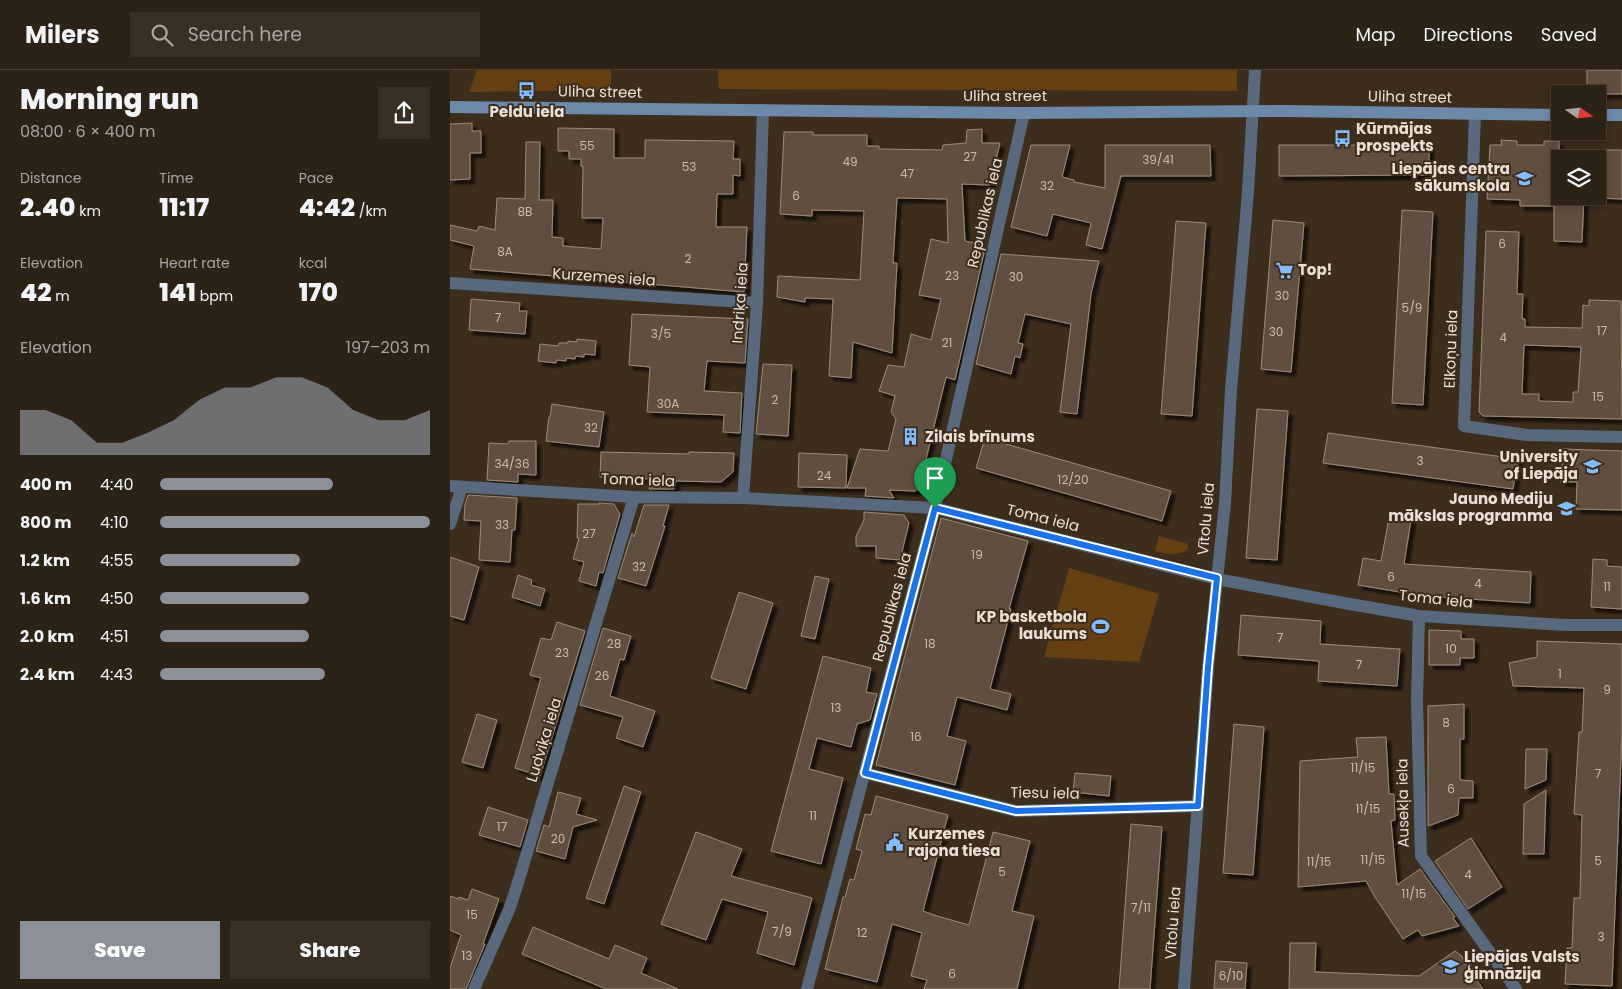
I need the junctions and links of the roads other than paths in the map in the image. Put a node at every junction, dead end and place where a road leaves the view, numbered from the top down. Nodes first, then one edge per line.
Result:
1 (1255, 70) edge
2 (450, 107) edge
3 (764, 110) junction
4 (1252, 111) junction
5 (1024, 113) junction
6 (1475, 114) junction
7 (1551, 115) edge
8 (1606, 115) edge
9 (1622, 115) edge
10 (450, 283) edge
11 (757, 304) junction
12 (1622, 436) edge
13 (456, 487) edge
14 (634, 497) junction
15 (743, 498) junction
16 (935, 508) junction
17 (450, 524) edge
18 (1217, 578) junction
19 (1419, 616) junction
20 (1622, 625) edge
21 (865, 773) junction
22 (1198, 806) junction
23 (474, 989) edge
24 (807, 989) edge
25 (1184, 989) edge
26 (1516, 989) edge

1 - 4 street, Vītolu iela
2 - 3 main road, Uliha street
3 - 5 main road, Uliha street
3 - 11 street, Indriķa iela
4 - 5 main road, Uliha street
4 - 6 main road, Uliha street
4 - 18 street, Vītolu iela
5 - 16 street, Republikas iela
6 - 7 main road, Uliha street
6 - 12 street, Elkoņu iela
8 - 9 main road
10 - 11 street, Kurzemes iela
11 - 15 street, Indriķa iela
13 - 14 street, Toma iela
13 - 17 street
14 - 15 street, Toma iela
14 - 23 street, Ludviķa iela
15 - 16 street, Toma iela
16 - 18 street, Toma iela
16 - 21 street, Republikas iela
18 - 19 street, Toma iela
18 - 22 street, Vītolu iela
19 - 20 street, Toma iela
19 - 26 street, Ausekļa iela
21 - 22 street, Tiesu iela
21 - 24 street, Republikas iela
22 - 25 street, Vītolu iela

